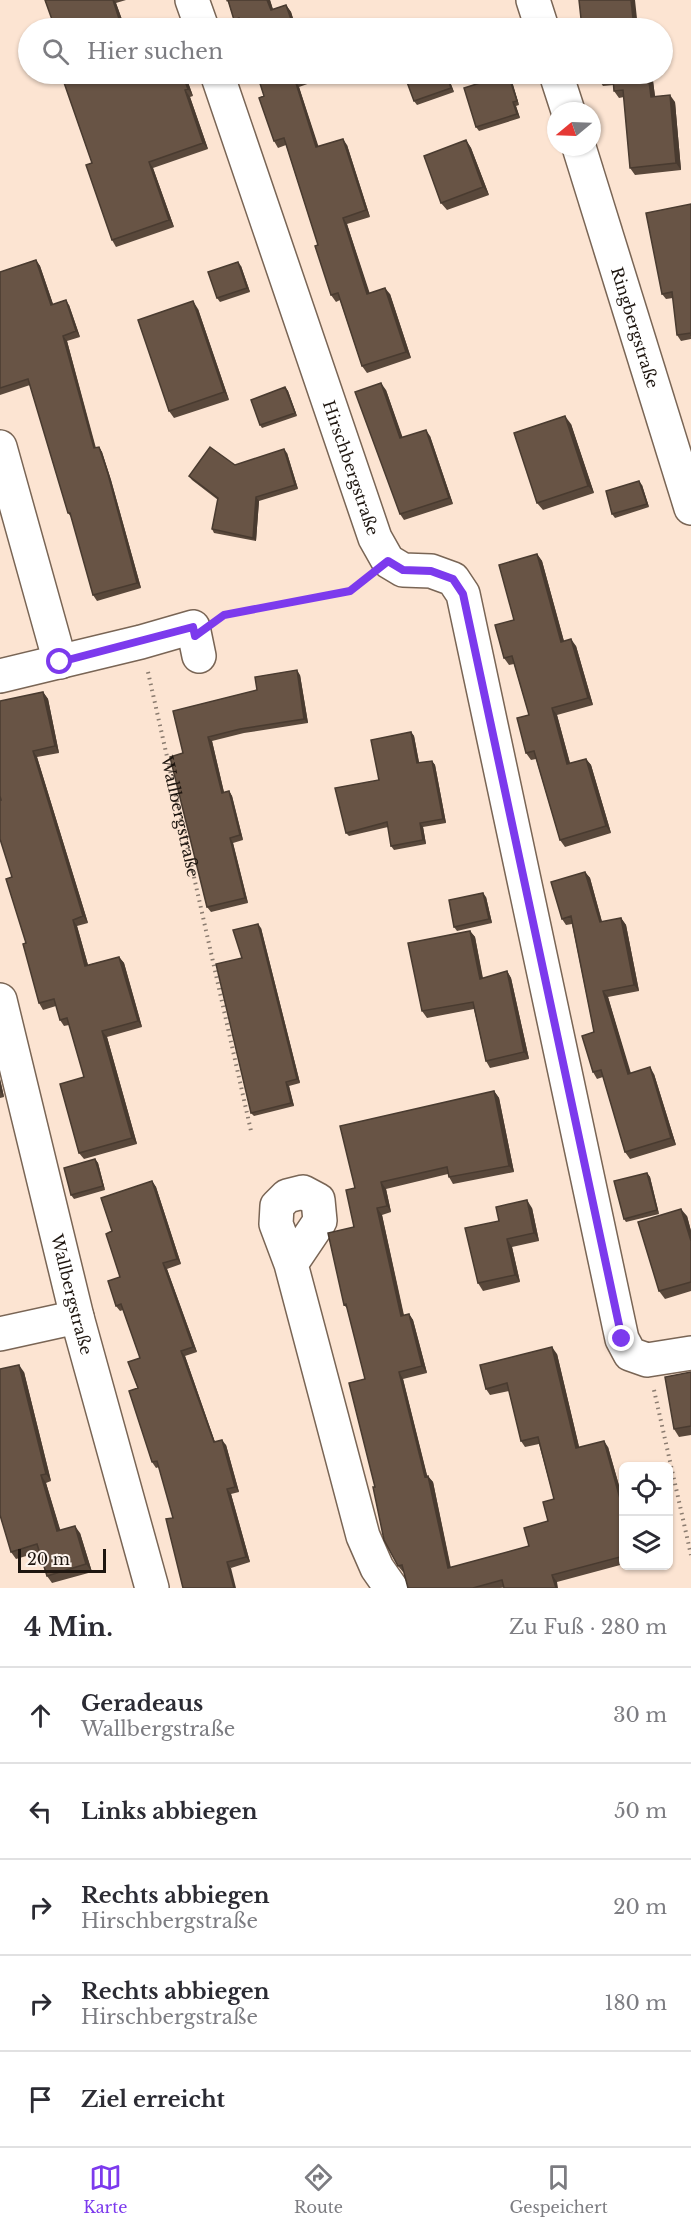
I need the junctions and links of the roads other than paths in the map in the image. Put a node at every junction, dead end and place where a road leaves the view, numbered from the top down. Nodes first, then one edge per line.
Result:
1 (192, 0) edge
2 (533, 0) edge
3 (198, 18) edge
4 (539, 18) edge
5 (220, 84) edge
6 (559, 84) edge
7 (565, 102) edge
8 (582, 156) edge
9 (0, 447) edge
10 (691, 508) edge
11 (197, 646) road end
12 (60, 662) junction
13 (0, 676) edge
14 (0, 1000) edge
15 (291, 1264) dead end
16 (77, 1317) junction
17 (0, 1334) edge
18 (691, 1353) edge
19 (152, 1588) edge
20 (391, 1588) edge

1 - 3 street
2 - 4 street
5 - 18 street, Hirschbergstraße
6 - 7 street
8 - 10 street, Ringbergstraße
9 - 12 street
11 - 12 street
12 - 13 street
14 - 16 street, Wallbergstraße
15 - 20 street
16 - 17 street
16 - 19 street, Wallbergstraße

